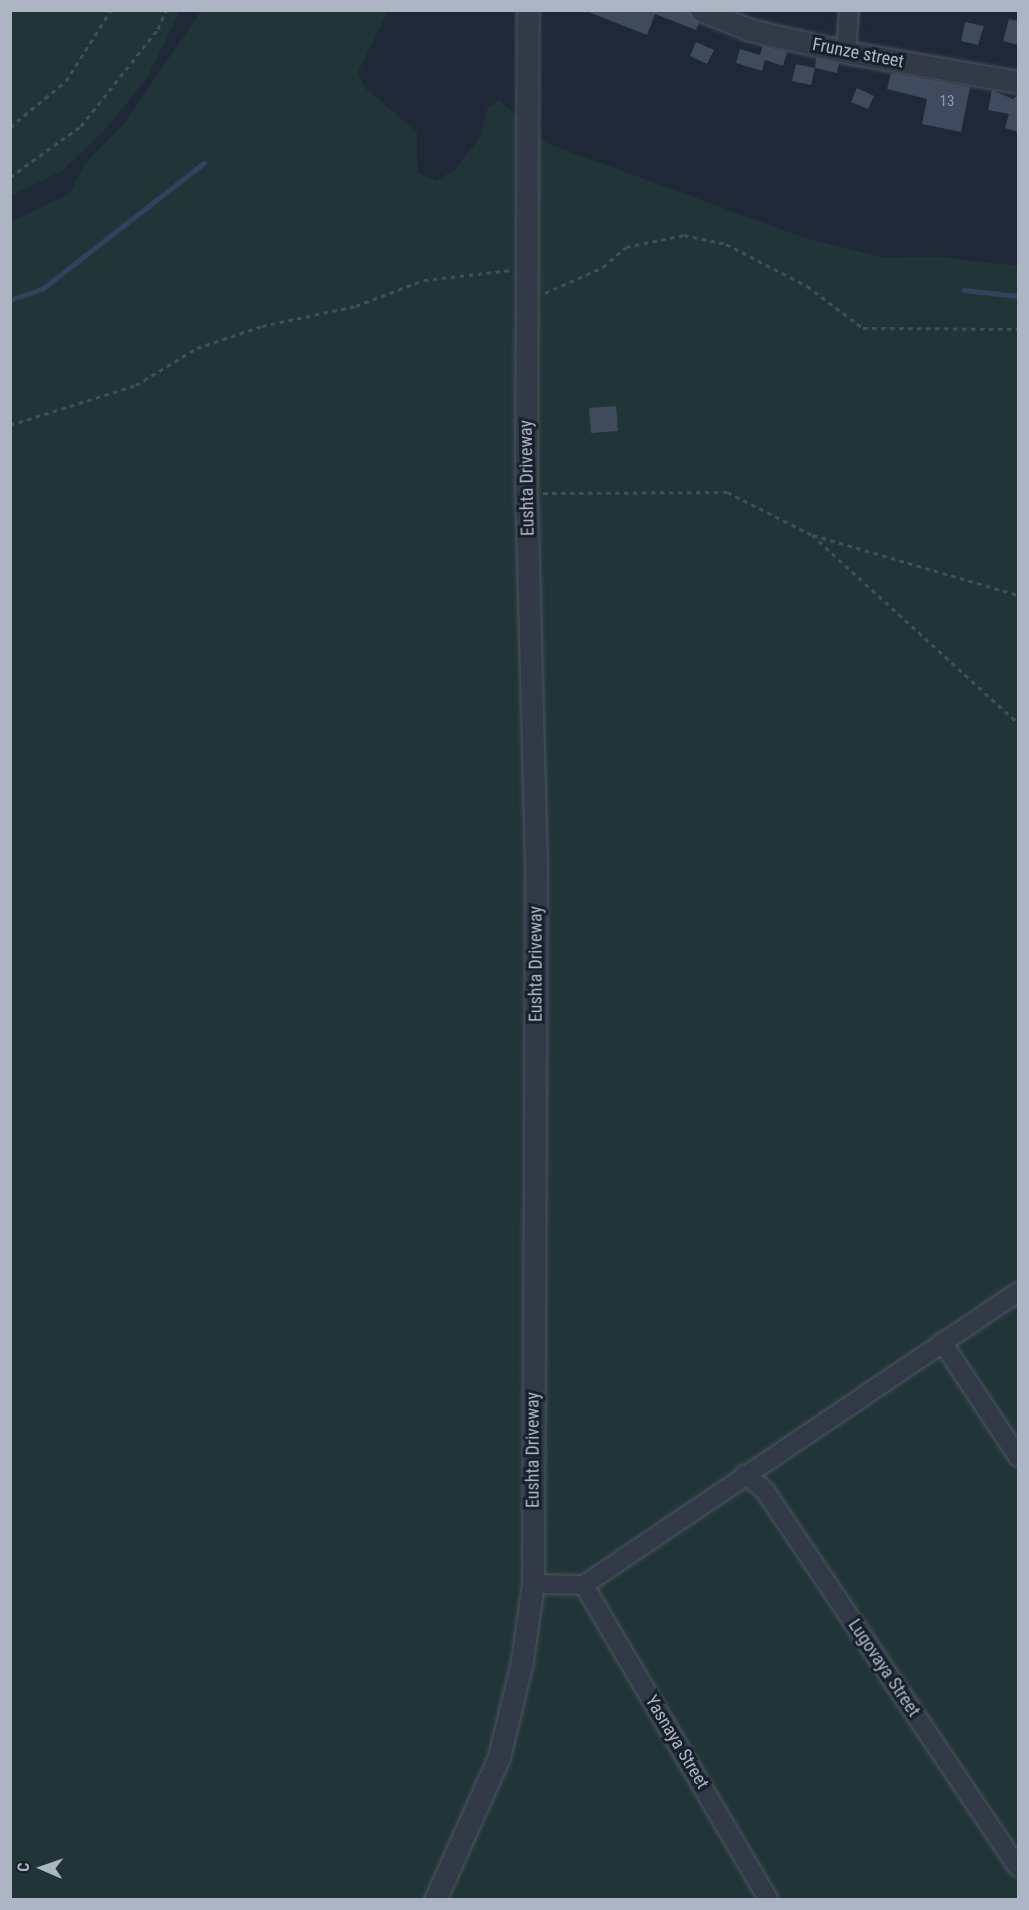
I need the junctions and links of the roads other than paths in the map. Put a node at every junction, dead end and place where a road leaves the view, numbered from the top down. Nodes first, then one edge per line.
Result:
1 (528, 10) edge
2 (701, 10) edge
3 (849, 10) edge
4 (846, 52) junction
5 (1018, 82) edge
6 (1018, 1292) edge
7 (942, 1342) junction
8 (1018, 1456) edge
9 (745, 1474) junction
10 (533, 1584) junction
11 (584, 1585) junction
12 (1018, 1867) edge
13 (435, 1899) edge
14 (769, 1899) edge

1 - 10 street, Eushta Driveway
2 - 4 street, Frunze street
3 - 4 street
4 - 5 street, Frunze street
6 - 7 street
7 - 8 street
7 - 9 street
9 - 11 street
9 - 12 street, Lugovaya Street
10 - 11 street
10 - 13 street, Eushta Driveway
11 - 14 street, Yasnaya Street

